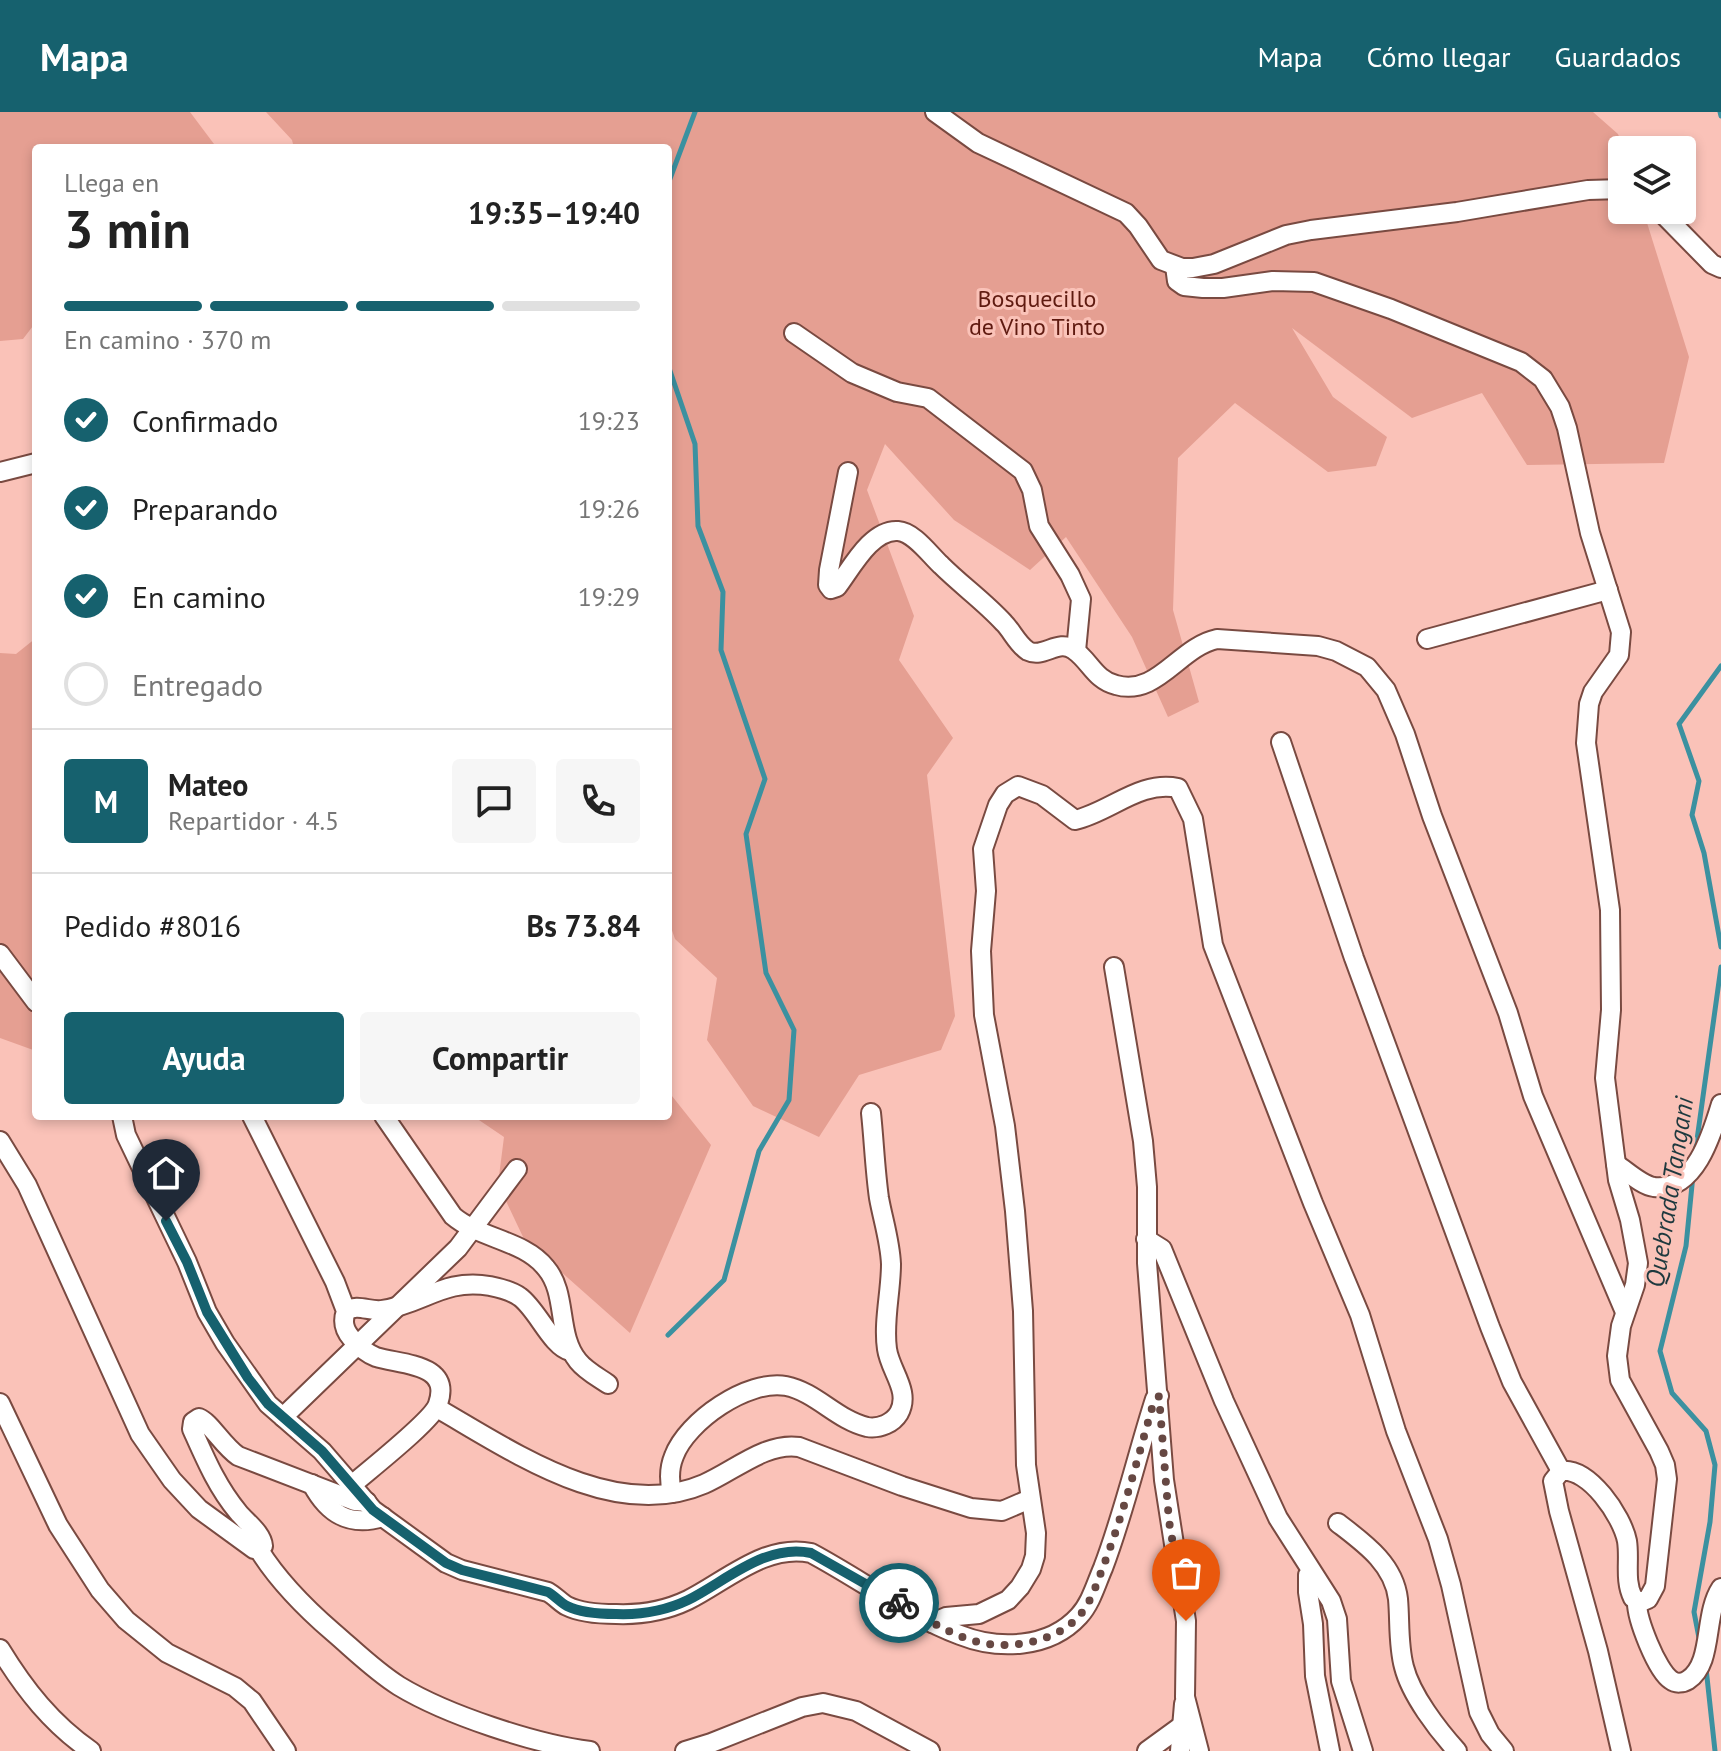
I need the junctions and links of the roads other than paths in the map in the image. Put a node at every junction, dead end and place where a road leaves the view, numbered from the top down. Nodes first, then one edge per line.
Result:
1 (935, 112) edge
2 (1608, 189) edge
3 (1673, 224) edge
4 (1175, 266) junction
5 (1721, 268) edge
6 (794, 333) dead end
7 (32, 464) edge
8 (0, 472) edge
9 (848, 472) dead end
10 (1608, 590) junction
11 (1427, 639) dead end
12 (1076, 651) junction
13 (1281, 742) dead end
14 (0, 954) edge
15 (1114, 967) dead end
16 (32, 997) edge
17 (1721, 1104) edge
18 (871, 1113) dead end
19 (123, 1120) edge
20 (254, 1120) edge
21 (387, 1120) edge
22 (0, 1141) edge
23 (1616, 1164) junction
24 (517, 1169) dead end
25 (473, 1229) junction
26 (1146, 1239) junction
27 (400, 1304) junction
28 (346, 1311) junction
29 (1625, 1312) junction
30 (357, 1345) junction
31 (571, 1351) junction
32 (608, 1384) dead end
33 (1159, 1396) junction
34 (0, 1403) edge
35 (437, 1408) junction
36 (283, 1417) junction
37 (1561, 1471) junction
38 (312, 1484) junction
39 (353, 1484) junction
40 (672, 1493) junction
41 (1030, 1499) junction
42 (367, 1502) junction
43 (383, 1517) junction
44 (1338, 1523) dead end
45 (259, 1550) junction
46 (1311, 1572) junction
47 (1721, 1588) edge
48 (1637, 1601) junction
49 (932, 1623) junction
50 (0, 1649) edge
51 (1185, 1697) junction
52 (1180, 1727) junction
53 (91, 1751) edge
54 (286, 1751) edge
55 (590, 1751) edge
56 (685, 1751) edge
57 (930, 1751) edge
58 (1147, 1751) edge
59 (1180, 1751) edge
60 (1199, 1751) edge
61 (1330, 1751) edge
62 (1363, 1751) edge
63 (1457, 1751) edge
64 (1504, 1751) edge
65 (1621, 1751) edge

1 - 4 street
2 - 4 street
3 - 5 street
4 - 10 street
6 - 12 street
7 - 8 street
9 - 12 street
10 - 11 street
10 - 23 street
12 - 29 street
13 - 37 street
14 - 16 street
15 - 26 street
17 - 23 street
18 - 40 street
19 - 36 street
20 - 28 street
21 - 25 street
22 - 45 street
23 - 29 street
24 - 25 street
25 - 27 street
25 - 31 street
26 - 33 street
26 - 46 street
27 - 28 street
27 - 30 street
27 - 31 street
28 - 30 street
29 - 48 street
30 - 35 street
30 - 36 street
31 - 32 street
33 - 49 street
33 - 51 street
34 - 54 street
35 - 39 street
35 - 40 street
36 - 39 street
37 - 48 street
37 - 65 street
38 - 42 street
38 - 43 street
38 - 45 street
39 - 42 street
40 - 41 street
41 - 49 street
41 - 64 street
42 - 43 street
43 - 49 street
44 - 63 street
45 - 55 street
46 - 61 street
46 - 62 street
47 - 48 street
50 - 53 street
51 - 52 street
51 - 60 street
52 - 58 street
52 - 59 street
56 - 57 street

